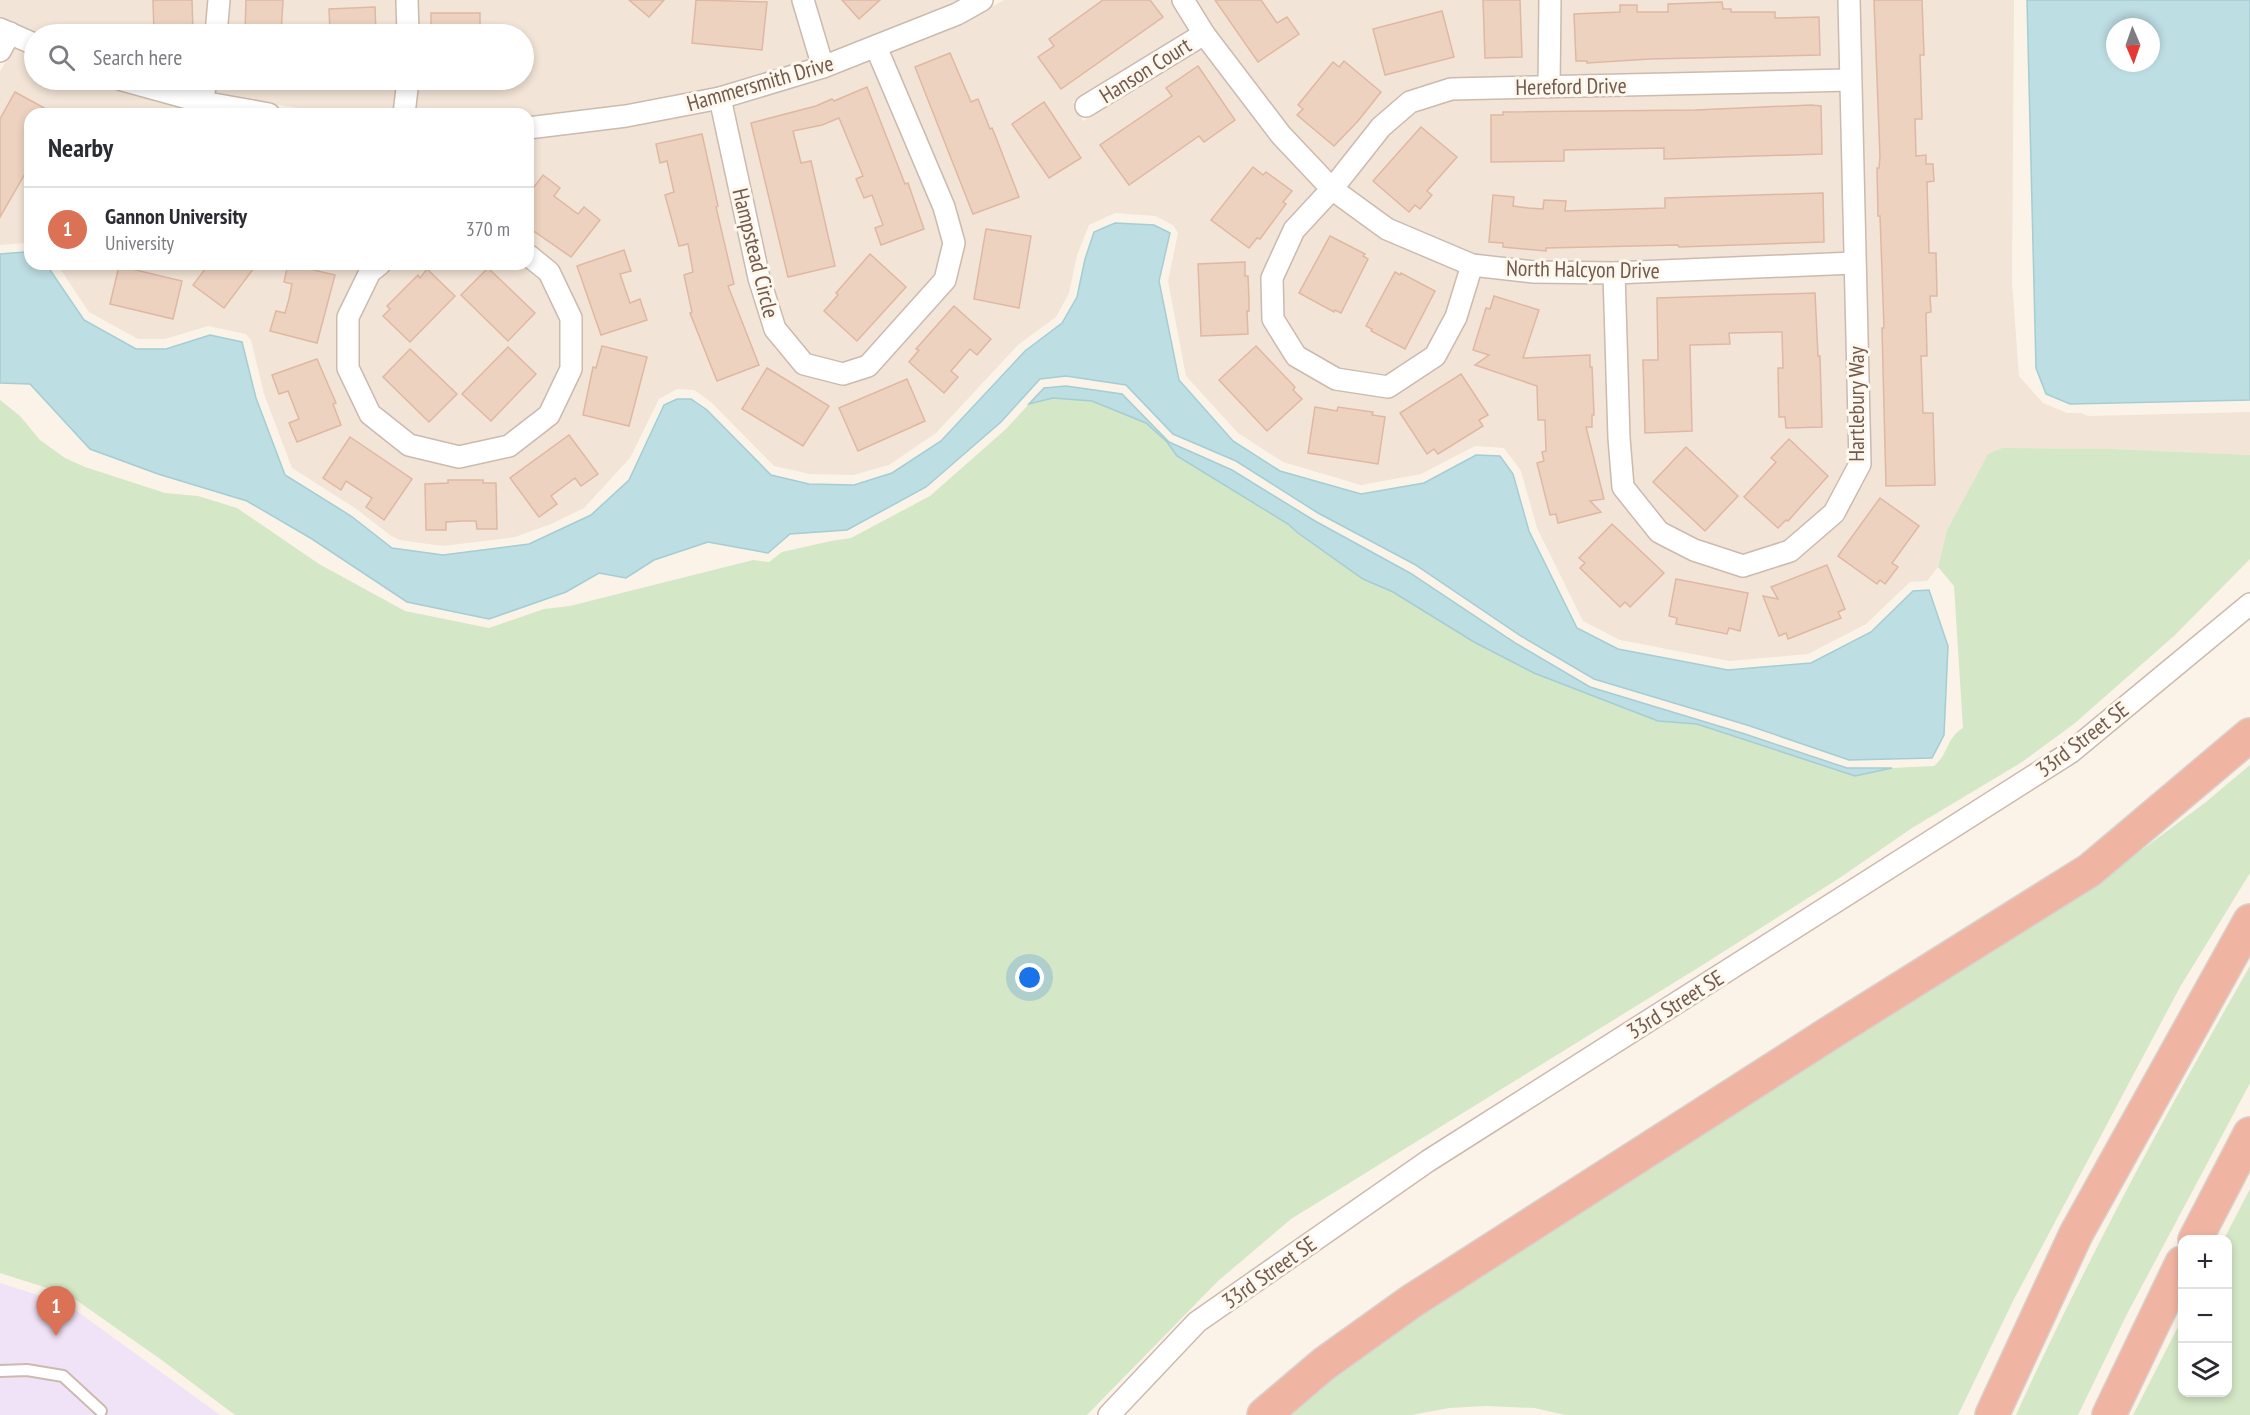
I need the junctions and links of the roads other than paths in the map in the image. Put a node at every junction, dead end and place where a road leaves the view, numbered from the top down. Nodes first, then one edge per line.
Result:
1 (219, 0) edge
2 (407, 0) edge
3 (804, 0) edge
4 (982, 0) edge
5 (1183, 0) edge
6 (1550, 0) edge
7 (1849, 0) edge
8 (217, 24) edge
9 (408, 24) edge
10 (1204, 34) junction
11 (3, 38) edge
12 (24, 42) edge
13 (876, 47) junction
14 (823, 67) junction
15 (1850, 80) junction
16 (1549, 86) junction
17 (150, 90) edge
18 (204, 90) edge
19 (407, 90) edge
20 (720, 98) junction
21 (1086, 106) dead end
22 (200, 108) edge
23 (405, 108) edge
24 (534, 127) edge
25 (1332, 189) junction
26 (534, 260) edge
27 (1854, 262) junction
28 (1472, 265) junction
29 (372, 270) edge
30 (1614, 273) junction
31 (2250, 604) edge
32 (2250, 735) edge
33 (2250, 921) edge
34 (2250, 1134) edge
35 (2197, 1235) edge
36 (2178, 1271) edge
37 (0, 1371) edge
38 (101, 1411) dead end
39 (1109, 1415) edge
40 (1264, 1415) edge
41 (1992, 1415) edge
42 (2109, 1415) edge

1 - 8 street
2 - 9 street
3 - 14 street
4 - 13 street, Hammersmith Drive
5 - 10 street
6 - 16 street
7 - 15 street, Hartlebury Way
10 - 21 street, Hanson Court
10 - 25 street
11 - 12 street
13 - 14 street, Hammersmith Drive
13 - 20 street, Hampstead Circle
14 - 20 street, Hammersmith Drive
15 - 16 street, Hereford Drive
15 - 27 street, Hartlebury Way
16 - 25 street, Hereford Drive
17 - 22 street
18 - 22 street
19 - 23 street
20 - 24 street, Hammersmith Drive
25 - 28 street, North Halcyon Drive
25 - 28 street, Hereford Drive
26 - 29 street
27 - 30 street, North Halcyon Drive
27 - 30 street, Hartlebury Way
28 - 30 street, North Halcyon Drive
31 - 39 street, 33rd Street SE
32 - 40 highway
33 - 41 highway
34 - 35 highway
36 - 42 highway
37 - 38 lane

